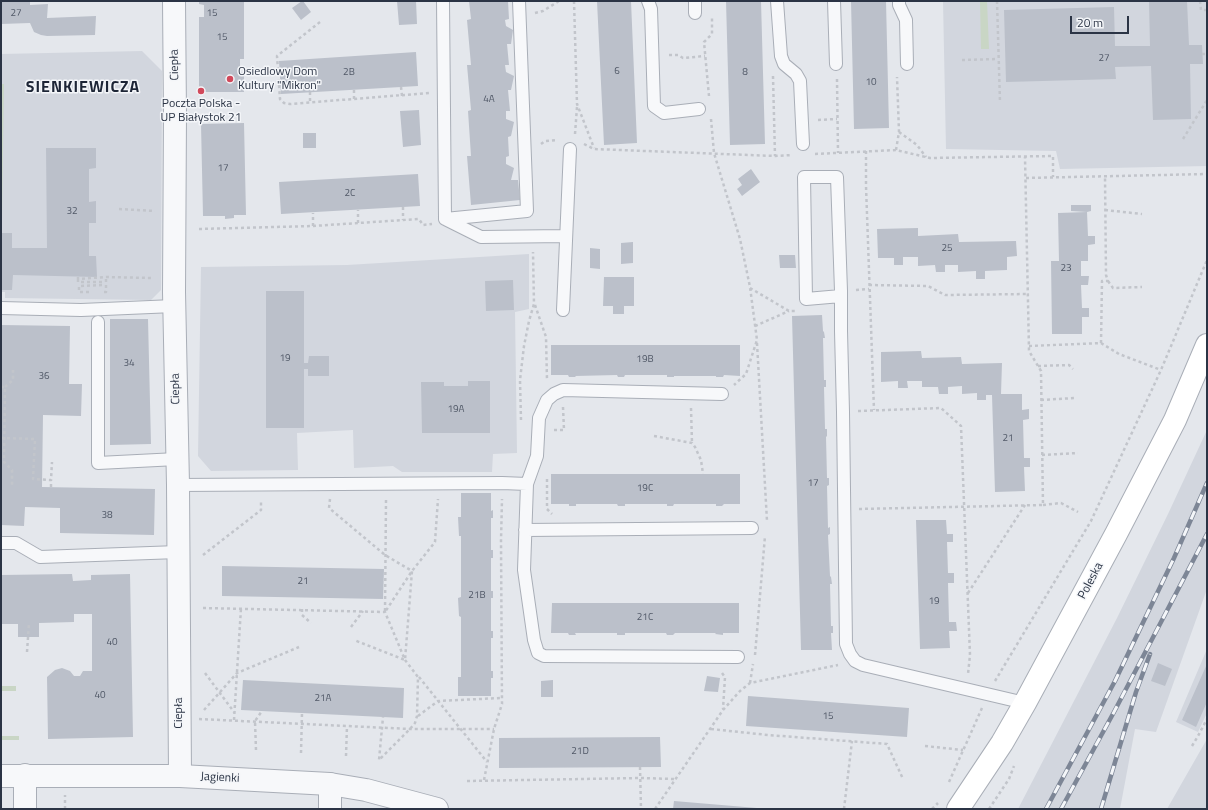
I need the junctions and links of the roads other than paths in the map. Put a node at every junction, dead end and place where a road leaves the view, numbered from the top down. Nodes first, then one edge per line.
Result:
1 (174, 1) edge
2 (443, 1) edge
3 (519, 1) edge
4 (648, 1) edge
5 (777, 1) edge
6 (834, 1) edge
7 (899, 1) edge
8 (836, 64) road end
9 (907, 64) road end
10 (700, 109) dead end
11 (572, 144) road end
12 (806, 149) road end
13 (445, 219) junction
14 (565, 236) junction
15 (841, 296) junction
16 (174, 306) junction
17 (1, 308) edge
18 (564, 310) dead end
19 (98, 322) dead end
20 (1207, 345) edge
21 (722, 394) road end
22 (177, 459) junction
23 (527, 484) junction
24 (178, 485) junction
25 (752, 528) dead end
26 (525, 530) junction
27 (1, 543) edge
28 (178, 552) junction
29 (738, 657) dead end
30 (1025, 703) junction
31 (25, 775) junction
32 (1, 776) edge
33 (180, 776) junction
34 (330, 784) junction
35 (949, 804) edge
36 (25, 809) edge
37 (330, 809) edge
38 (437, 809) edge

1 - 16 street, Ciepła
2 - 13 lane
3 - 13 lane
4 - 10 lane
5 - 12 lane
6 - 8 lane
7 - 9 lane
11 - 14 lane
13 - 14 lane
14 - 18 lane
15 - 15 lane
15 - 30 lane
16 - 17 lane
16 - 22 street, Ciepła
19 - 22 lane
20 - 30 main road, Poleska
21 - 23 lane
22 - 24 street, Ciepła
23 - 24 lane
23 - 26 lane
24 - 28 street, Ciepła
25 - 26 lane
26 - 29 lane
27 - 28 lane
28 - 33 street, Ciepła
30 - 35 main road, Poleska
31 - 32 street, Jagienki
31 - 33 street, Jagienki
31 - 36 street
33 - 34 street, Jagienki
34 - 37 street
34 - 38 street, Jagienki

